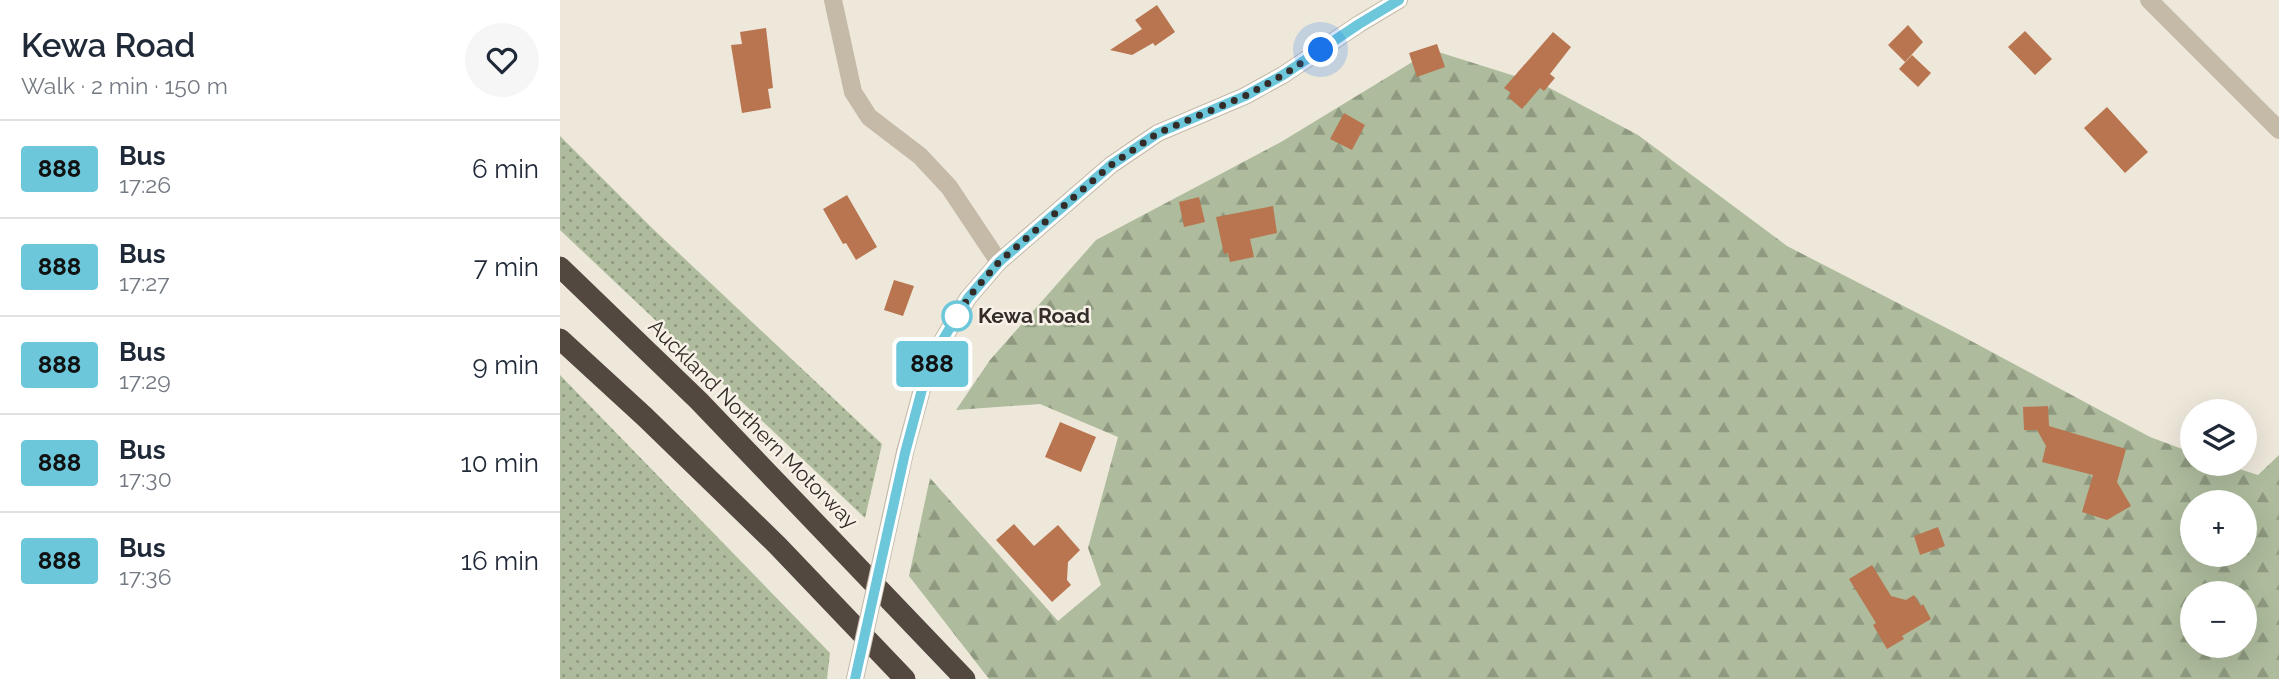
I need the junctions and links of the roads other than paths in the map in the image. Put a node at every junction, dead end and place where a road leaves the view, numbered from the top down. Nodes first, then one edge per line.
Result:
1 (833, 0) edge
2 (1399, 0) edge
3 (2148, 0) edge
4 (2279, 131) edge
5 (999, 262) junction
6 (560, 267) edge
7 (560, 339) edge
8 (855, 679) edge
9 (905, 679) edge
10 (965, 679) edge

1 - 5 street
2 - 5 street
3 - 4 street
5 - 8 street, bridge
6 - 10 highway, Auckland Northern Motorway
7 - 9 highway

